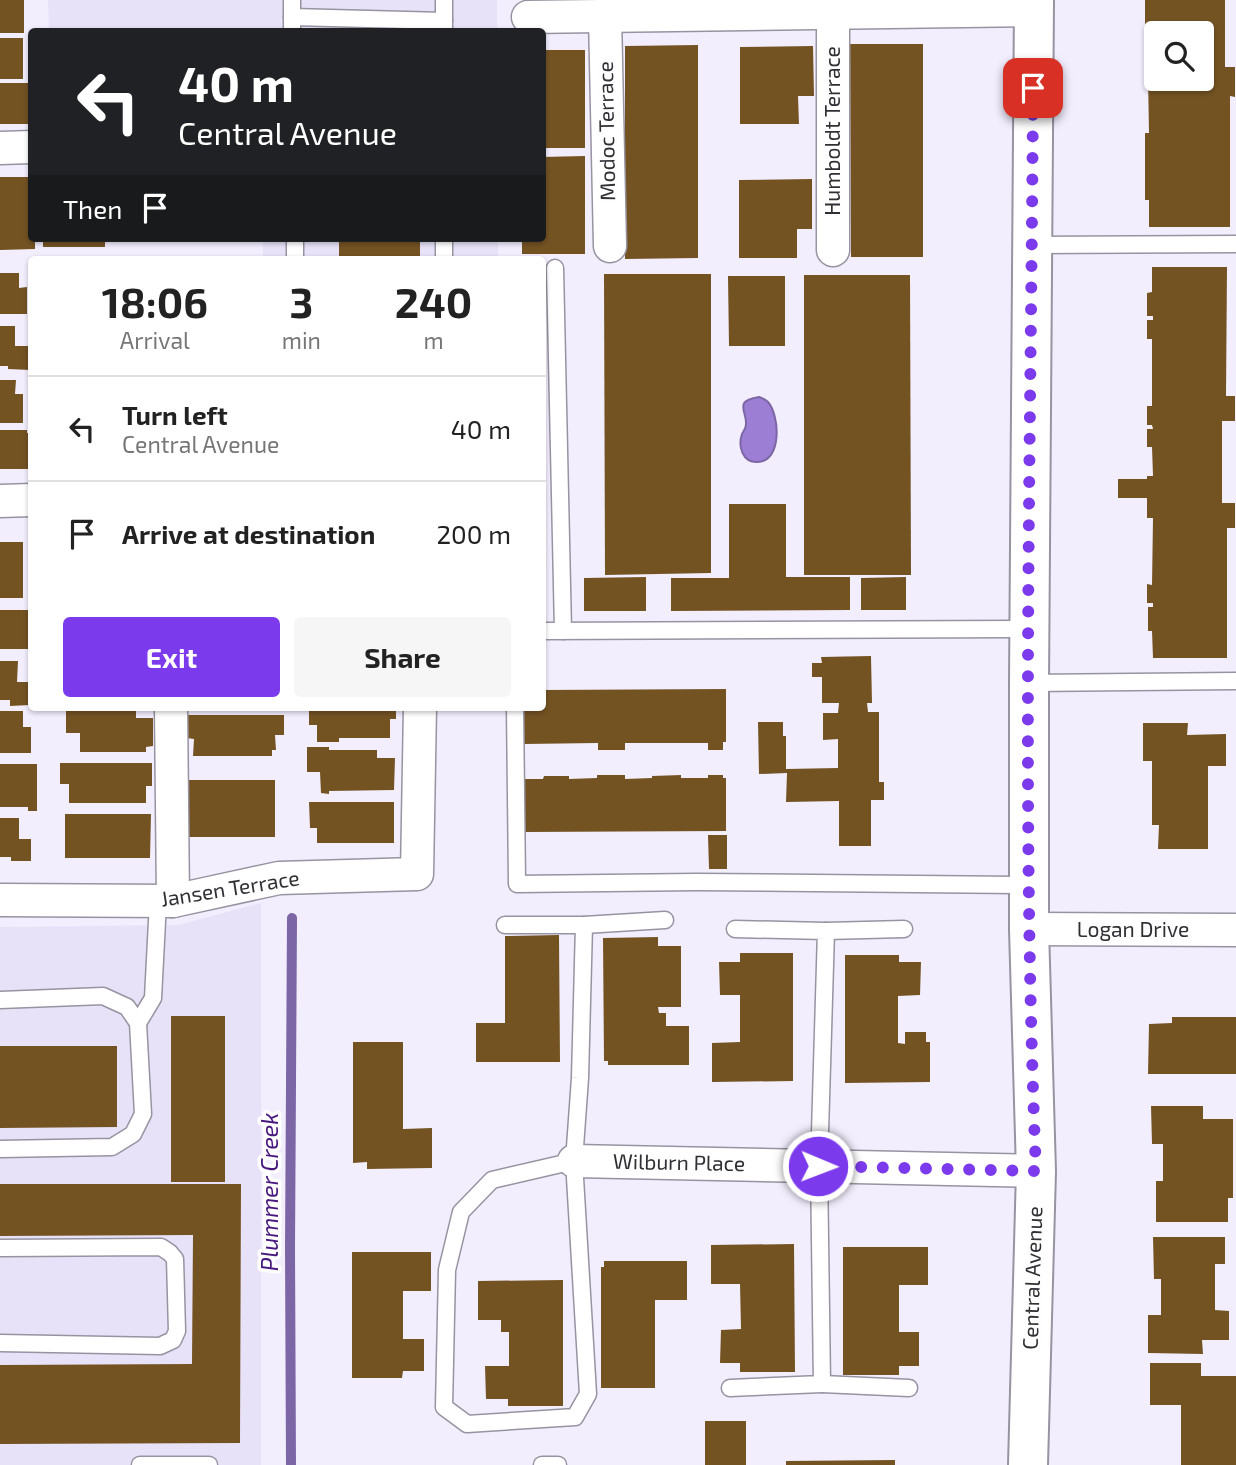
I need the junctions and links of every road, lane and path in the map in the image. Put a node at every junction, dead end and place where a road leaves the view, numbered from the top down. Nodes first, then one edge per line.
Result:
1 (444, 0) edge
2 (1034, 5) edge
3 (833, 13) junction
4 (292, 16) edge
5 (605, 16) junction
6 (528, 17) dead end
7 (444, 26) edge
8 (28, 147) edge
9 (0, 148) edge
10 (1236, 244) edge
11 (1032, 245) junction
12 (610, 246) dead end
13 (833, 250) dead end
14 (555, 268) dead end
15 (28, 500) edge
16 (0, 501) edge
17 (1029, 629) junction
18 (546, 631) edge
19 (563, 631) junction
20 (1236, 681) edge
21 (1028, 682) junction
22 (171, 711) edge
23 (419, 711) edge
24 (515, 711) edge
25 (1029, 885) junction
26 (0, 900) edge
27 (165, 902) junction
28 (665, 920) dead end
29 (505, 925) dead end
30 (584, 925) junction
31 (735, 929) dead end
32 (904, 929) dead end
33 (1029, 929) junction
34 (1236, 930) edge
35 (826, 931) junction
36 (0, 1000) edge
37 (138, 1023) junction
38 (0, 1149) edge
39 (574, 1161) junction
40 (818, 1166) junction
41 (1036, 1171) junction
42 (0, 1248) edge
43 (0, 1343) edge
44 (822, 1384) junction
45 (730, 1388) dead end
46 (909, 1388) dead end
47 (140, 1465) edge
48 (209, 1465) edge
49 (542, 1465) edge
50 (558, 1465) edge
51 (1028, 1465) edge

1 - 7 lane
2 - 3 street
2 - 11 main road, Central Avenue
3 - 5 street
3 - 13 street, Humboldt Terrace
4 - 7 lane
5 - 6 street
5 - 12 street, Modoc Terrace
8 - 9 street
10 - 11 lane
11 - 17 main road, Central Avenue
14 - 19 lane
15 - 16 street
17 - 19 lane
17 - 21 main road, Central Avenue
18 - 19 lane
20 - 21 lane
21 - 25 main road, Central Avenue
22 - 27 street
23 - 27 street, Jansen Terrace
24 - 25 lane
25 - 33 main road, Central Avenue
26 - 27 street, Jansen Terrace
27 - 37 lane
28 - 30 lane
29 - 30 lane
30 - 39 lane
31 - 35 lane
32 - 35 lane
33 - 34 street, Logan Drive
33 - 41 main road, Central Avenue
35 - 40 lane
36 - 37 lane
37 - 38 lane
39 - 39 lane
39 - 40 street, Wilburn Place
40 - 41 street, Wilburn Place
40 - 44 lane
41 - 51 main road, Central Avenue
42 - 43 lane
44 - 45 lane
44 - 46 lane
47 - 48 lane
49 - 50 lane

